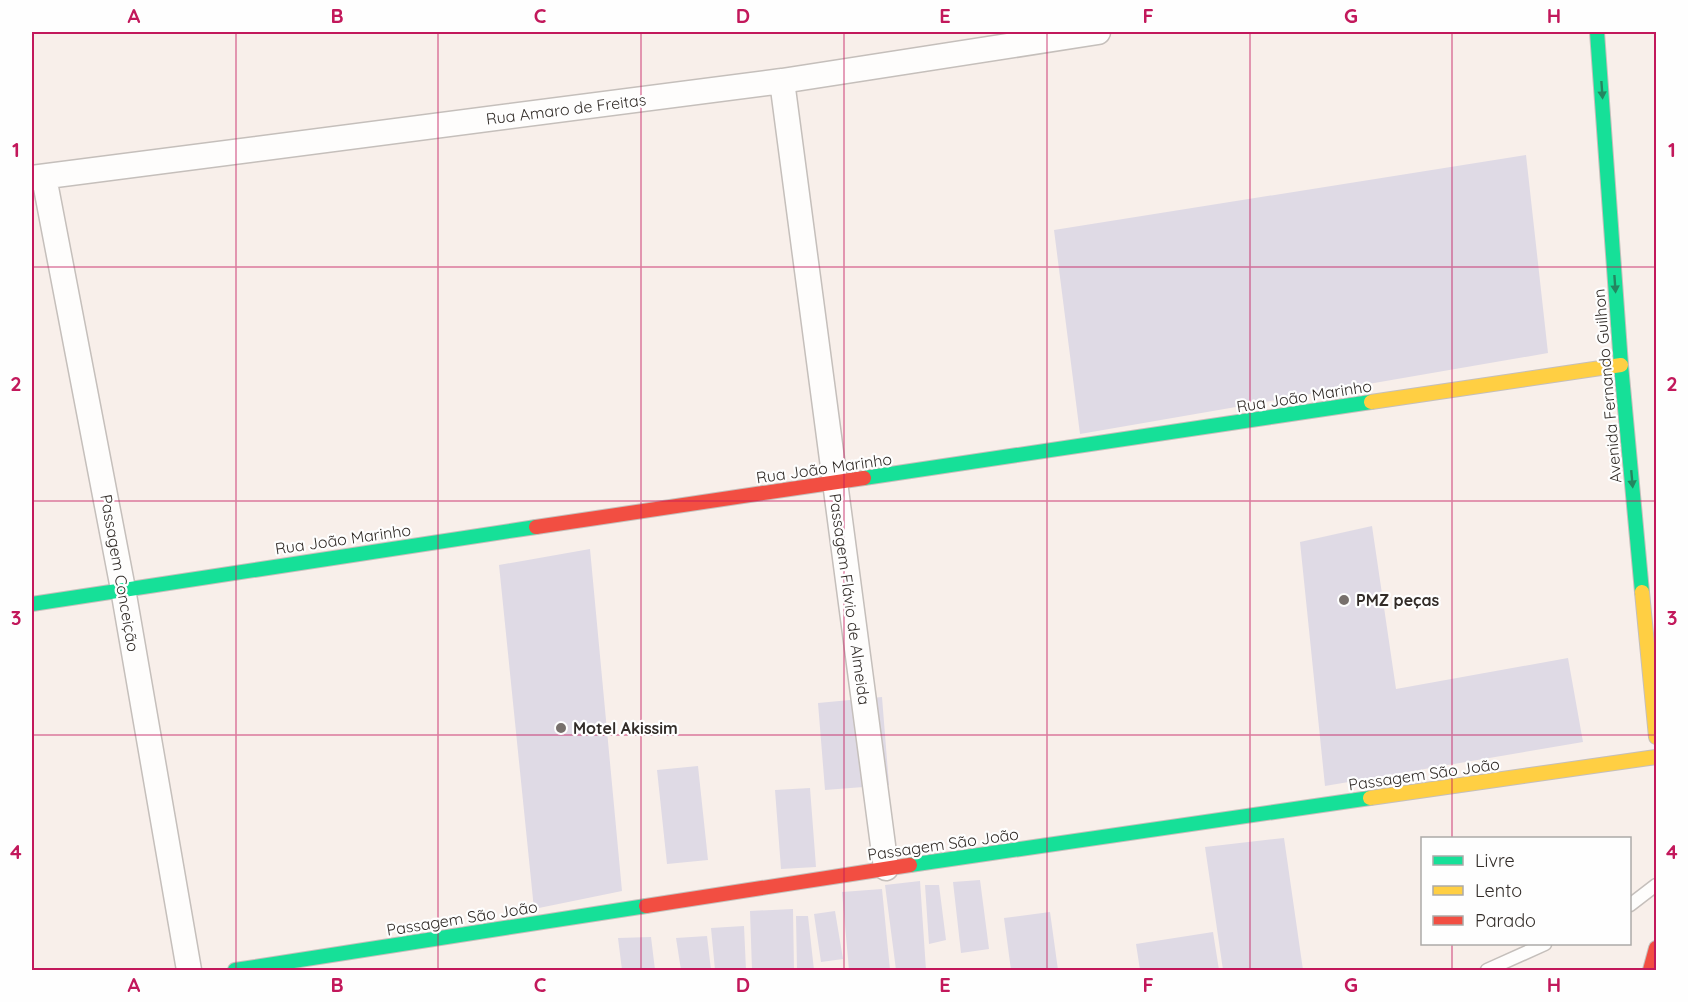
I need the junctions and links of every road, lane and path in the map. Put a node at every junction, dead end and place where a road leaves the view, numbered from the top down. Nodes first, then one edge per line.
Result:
1 (1098, 32) edge
2 (1598, 32) edge
3 (782, 81) junction
4 (38, 177) edge
5 (1621, 365) junction
6 (835, 483) junction
7 (123, 589) junction
8 (32, 604) edge
9 (1656, 737) edge
10 (1656, 758) edge
11 (886, 868) junction
12 (1656, 885) edge
13 (1631, 904) edge
14 (1543, 945) edge
15 (1656, 948) edge
16 (189, 970) edge
17 (235, 970) edge
18 (1487, 970) edge
19 (1650, 970) edge

1 - 3 street, Rua Amaro de Freitas
2 -> 5 main road, Avenida Fernando Guilhon
3 - 4 street, Rua Amaro de Freitas
3 - 6 street, Passagem Flávio de Almeida
4 - 7 street, Passagem Conceição
5 - 6 main road, Rua João Marinho
5 -> 9 main road, Avenida Fernando Guilhon
6 - 7 main road, Rua João Marinho
6 - 11 street, Passagem Flávio de Almeida
7 - 8 main road, Rua João Marinho
7 - 16 street, Passagem Conceição
10 - 11 main road, Passagem São João
11 - 17 main road, Passagem São João
12 - 13 lane
14 - 18 lane
15 - 19 main road

